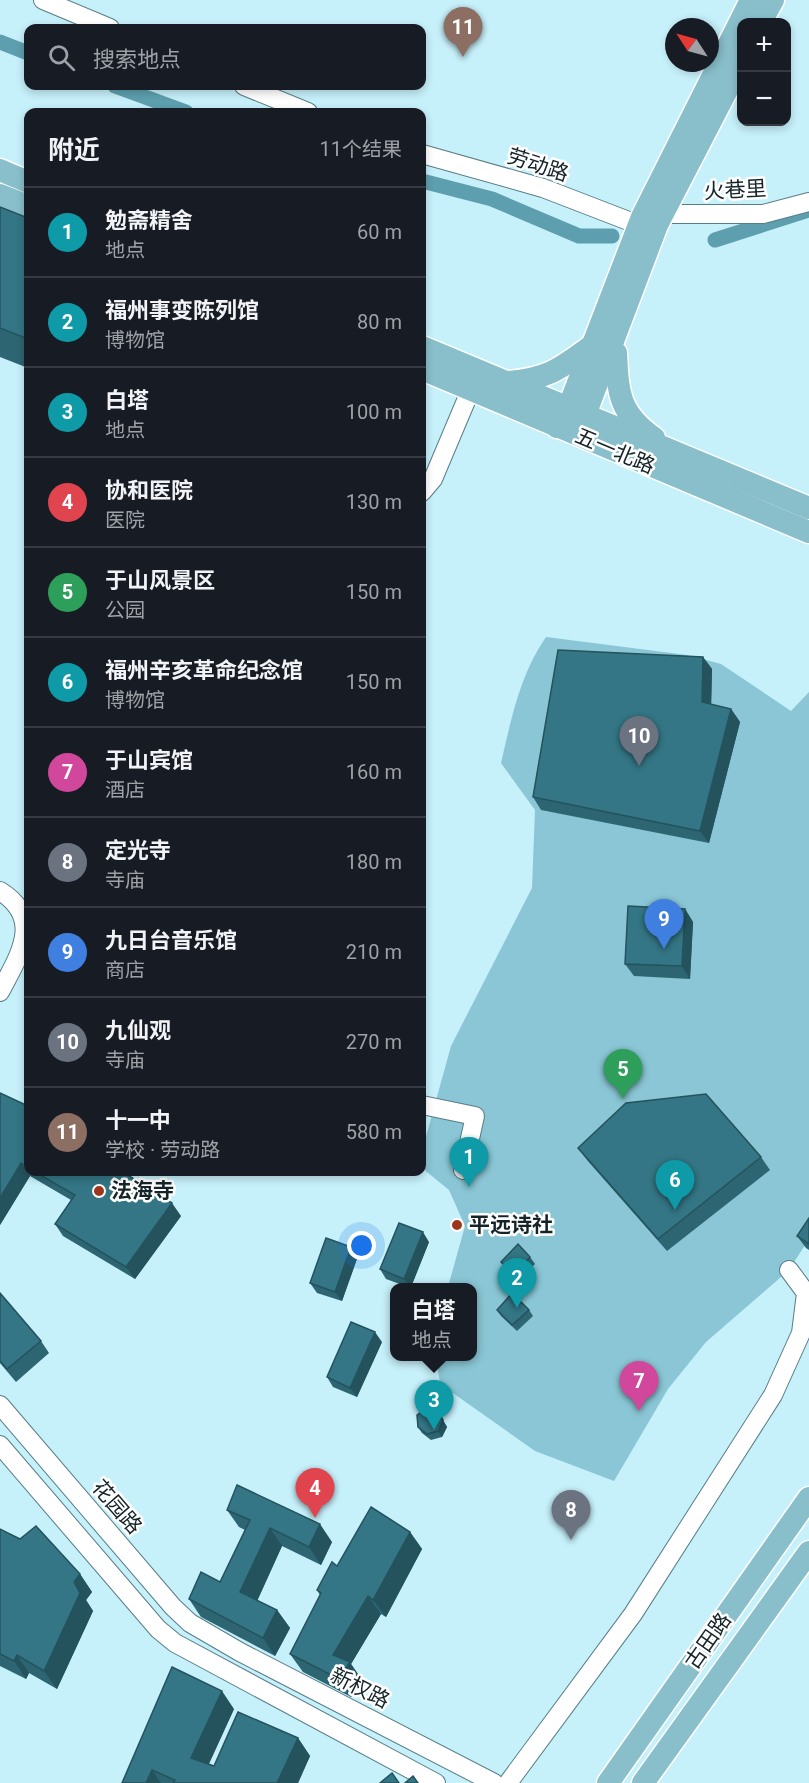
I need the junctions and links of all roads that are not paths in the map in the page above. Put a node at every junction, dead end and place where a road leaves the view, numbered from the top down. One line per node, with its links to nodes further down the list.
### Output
1 (43, 0): 5 (street)
2 (751, 0): 14 (main road)
3 (773, 0): 4 (main road)
4 (763, 18)
5 (100, 24)
6 (737, 69): 13 (main road)
7 (254, 90): 8 (street)
8 (298, 108)
9 (426, 155): 14 (street, 劳动路)
10 (0, 170): 11 (main road)
11 (24, 180)
12 (809, 202): 13 (street, 火巷里)
13 (663, 214): 15 (main road)
14 (639, 225): 15 (main road)
15 (602, 347): 18 (main road); 20 (main road); 21 (main road)
16 (426, 349): 18 (main road, 五一北路)
17 (426, 371): 19 (main road, 五一北路)
18 (506, 382): 20 (main road, 五一北路)
19 (471, 389): 20 (main road, 五一北路); 22 (street)
20 (572, 422): 21 (main road, 五一北路); 24 (main road, 五一北路)
21 (677, 455): 23 (main road, 五一北路)
22 (426, 487)
23 (809, 508)
24 (809, 532)
25 (14, 894): 26 (street)
26 (24, 922)
27 (24, 939): 28 (street)
28 (22, 961): 29 (street)
29 (0, 992)
30 (426, 1106): 31 (street)
31 (463, 1170)
32 (789, 1270): 40 (street)
33 (0, 1405): 37 (street, 花园路)
34 (0, 1445): 38 (street)
35 (809, 1498): 41 (main road, 古田路)
36 (809, 1552): 42 (main road, 古田路)
37 (205, 1632): 39 (street, 新权路)
38 (436, 1783)
39 (494, 1783)
40 (508, 1783)
41 (608, 1783)
42 (643, 1783)

